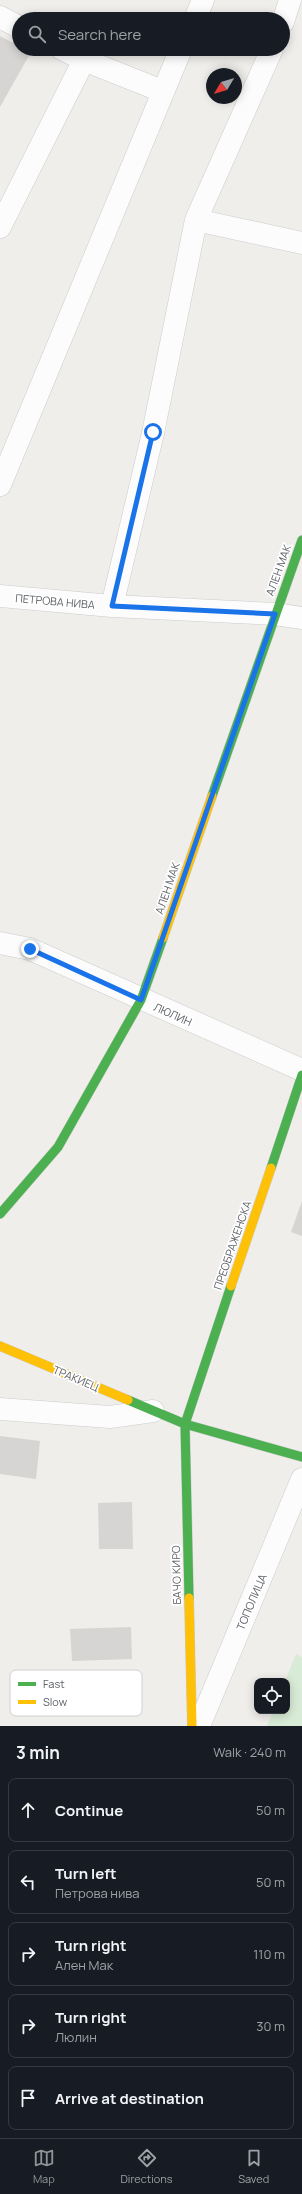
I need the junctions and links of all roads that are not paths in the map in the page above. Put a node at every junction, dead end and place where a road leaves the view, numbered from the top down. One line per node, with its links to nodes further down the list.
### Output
1 (203, 0): 3 (street)
2 (290, 0): 4 (street)
3 (197, 12)
4 (286, 12)
5 (0, 18): 6 (street)
6 (12, 24)
7 (76, 56): 10 (street)
8 (178, 56): 11 (street)
9 (269, 56): 12 (street)
10 (84, 60): 11 (street); 13 (street)
11 (162, 91): 15 (street)
12 (196, 220): 14 (street); 18 (street)
13 (0, 227)
14 (302, 243)
15 (0, 485)
16 (302, 540): 19 (street, АЛЕН МАК)
17 (0, 596): 18 (street, ПЕТРОВА НИВА)
18 (112, 606): 19 (street, ПЕТРОВА НИВА)
19 (275, 614): 20 (street, ПЕТРОВА НИВА); 22 (street, АЛЕН МАК)
20 (302, 618)
21 (0, 943): 22 (street, ЛЮЛИН)
22 (141, 1000): 23 (street, ЛЮЛИН); 25 (street, АЛЕН МАК)
23 (302, 1070)
24 (302, 1075): 29 (street, ПРЕОБРАЖЕНСКА)
25 (0, 1214)
26 (0, 1346): 28 (street, ТРАКИЕЦ)
27 (0, 1409): 28 (street, ТРАКИЕЦ)
28 (152, 1411): 29 (street, ТРАКИЕЦ)
29 (185, 1424): 30 (street, ТРАКИЕЦ); 32 (street, БАЧО КИРО)
30 (302, 1457)
31 (302, 1479): 33 (street, ТОПОЛИЦА)
32 (192, 1726)
33 (199, 1726)

